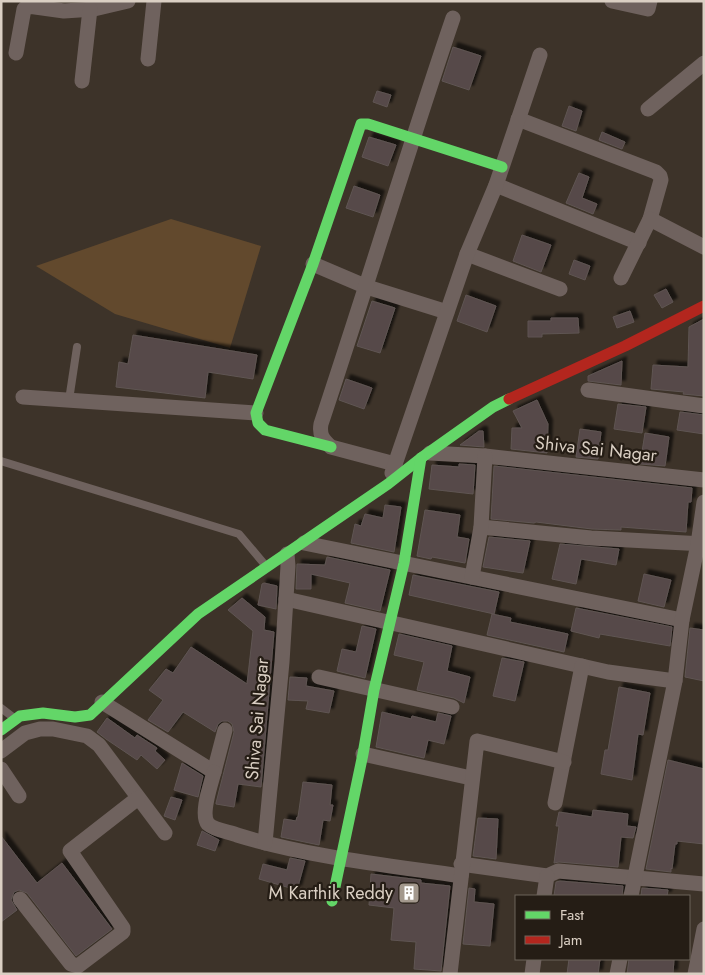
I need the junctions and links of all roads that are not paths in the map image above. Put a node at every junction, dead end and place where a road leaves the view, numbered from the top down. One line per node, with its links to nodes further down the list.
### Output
1 (128, 1): 5 (street)
2 (154, 1): 9 (street)
3 (612, 1): 4 (street)
4 (650, 1)
5 (90, 10): 7 (street); 11 (street)
6 (453, 18): 14 (street)
7 (16, 53)
8 (540, 55): 13 (street)
9 (148, 59)
10 (704, 63): 12 (street)
11 (82, 81)
12 (648, 109)
13 (518, 119): 15 (street); 17 (street)
14 (413, 138): 15 (street); 21 (street); 23 (street)
15 (502, 168): 16 (street)
16 (496, 185): 18 (street); 20 (street)
17 (650, 219): 18 (street); 19 (street)
18 (638, 243): 22 (street)
19 (704, 248)
20 (467, 254): 24 (street); 26 (street)
21 (313, 264): 23 (street); 32 (street)
22 (621, 278)
23 (367, 287): 26 (street); 33 (street)
24 (560, 289)
25 (704, 306): 34 (street)
26 (447, 312): 37 (street)
27 (77, 347): 30 (lane)
28 (588, 390): 31 (street)
29 (23, 397): 30 (street)
30 (69, 400): 32 (street)
31 (704, 406)
32 (256, 413): 33 (street)
33 (331, 447): 37 (street)
34 (426, 455): 35 (street, Shiva Sai Nagar); 39 (street); 45 (street)
35 (485, 456): 38 (street, Shiva Sai Nagar); 41 (street)
36 (1, 461): 46 (lane)
37 (395, 464): 39 (street)
38 (704, 480)
39 (388, 484): 42 (street)
40 (704, 502): 43 (street)
41 (481, 527): 43 (street); 47 (street)
42 (304, 543): 44 (street); 45 (street)
43 (701, 544): 49 (street)
44 (287, 554): 46 (street); 48 (street, Shiva Sai Nagar)
45 (404, 564): 47 (street); 50 (street)
46 (268, 567): 55 (street)
47 (472, 577): 49 (street)
48 (286, 599): 50 (street); 71 (street, Shiva Sai Nagar)
49 (682, 620): 53 (street)
50 (391, 623): 51 (street); 54 (street)
51 (582, 666): 53 (street); 63 (street)
52 (319, 677): 54 (street)
53 (675, 681): 75 (street)
54 (374, 690): 57 (street); 62 (street)
55 (102, 702): 58 (street); 65 (street)
56 (1, 708): 58 (lane)
57 (452, 708)
58 (15, 719): 59 (street)
59 (1, 730)
60 (225, 730): 65 (street, Shiva Sai Nagar)
61 (1, 751): 68 (street)
62 (363, 754): 66 (street); 72 (street)
63 (564, 762): 66 (street); 69 (street)
64 (1, 770): 67 (street)
65 (214, 772): 71 (street, Shiva Sai Nagar)
66 (471, 778): 73 (street)
67 (19, 796)
68 (138, 798): 70 (street); 79 (street)
69 (555, 803)
70 (165, 833)
71 (265, 843): 72 (street, Shiva Sai Nagar)
72 (340, 859): 73 (street, Shiva Sai Nagar); 80 (street)
73 (461, 870): 74 (street, Shiva Sai Nagar); 84 (street)
74 (547, 876): 75 (street, Shiva Sai Nagar); 77 (street)
75 (634, 878): 76 (street, Shiva Sai Nagar); 78 (street)
76 (704, 884)
77 (544, 895)
78 (631, 895)
79 (20, 899)
80 (332, 901)
81 (704, 929): 87 (street)
82 (534, 960): 85 (street)
83 (620, 960): 86 (street)
84 (450, 974)
85 (532, 974)
86 (617, 974)
87 (695, 974)

